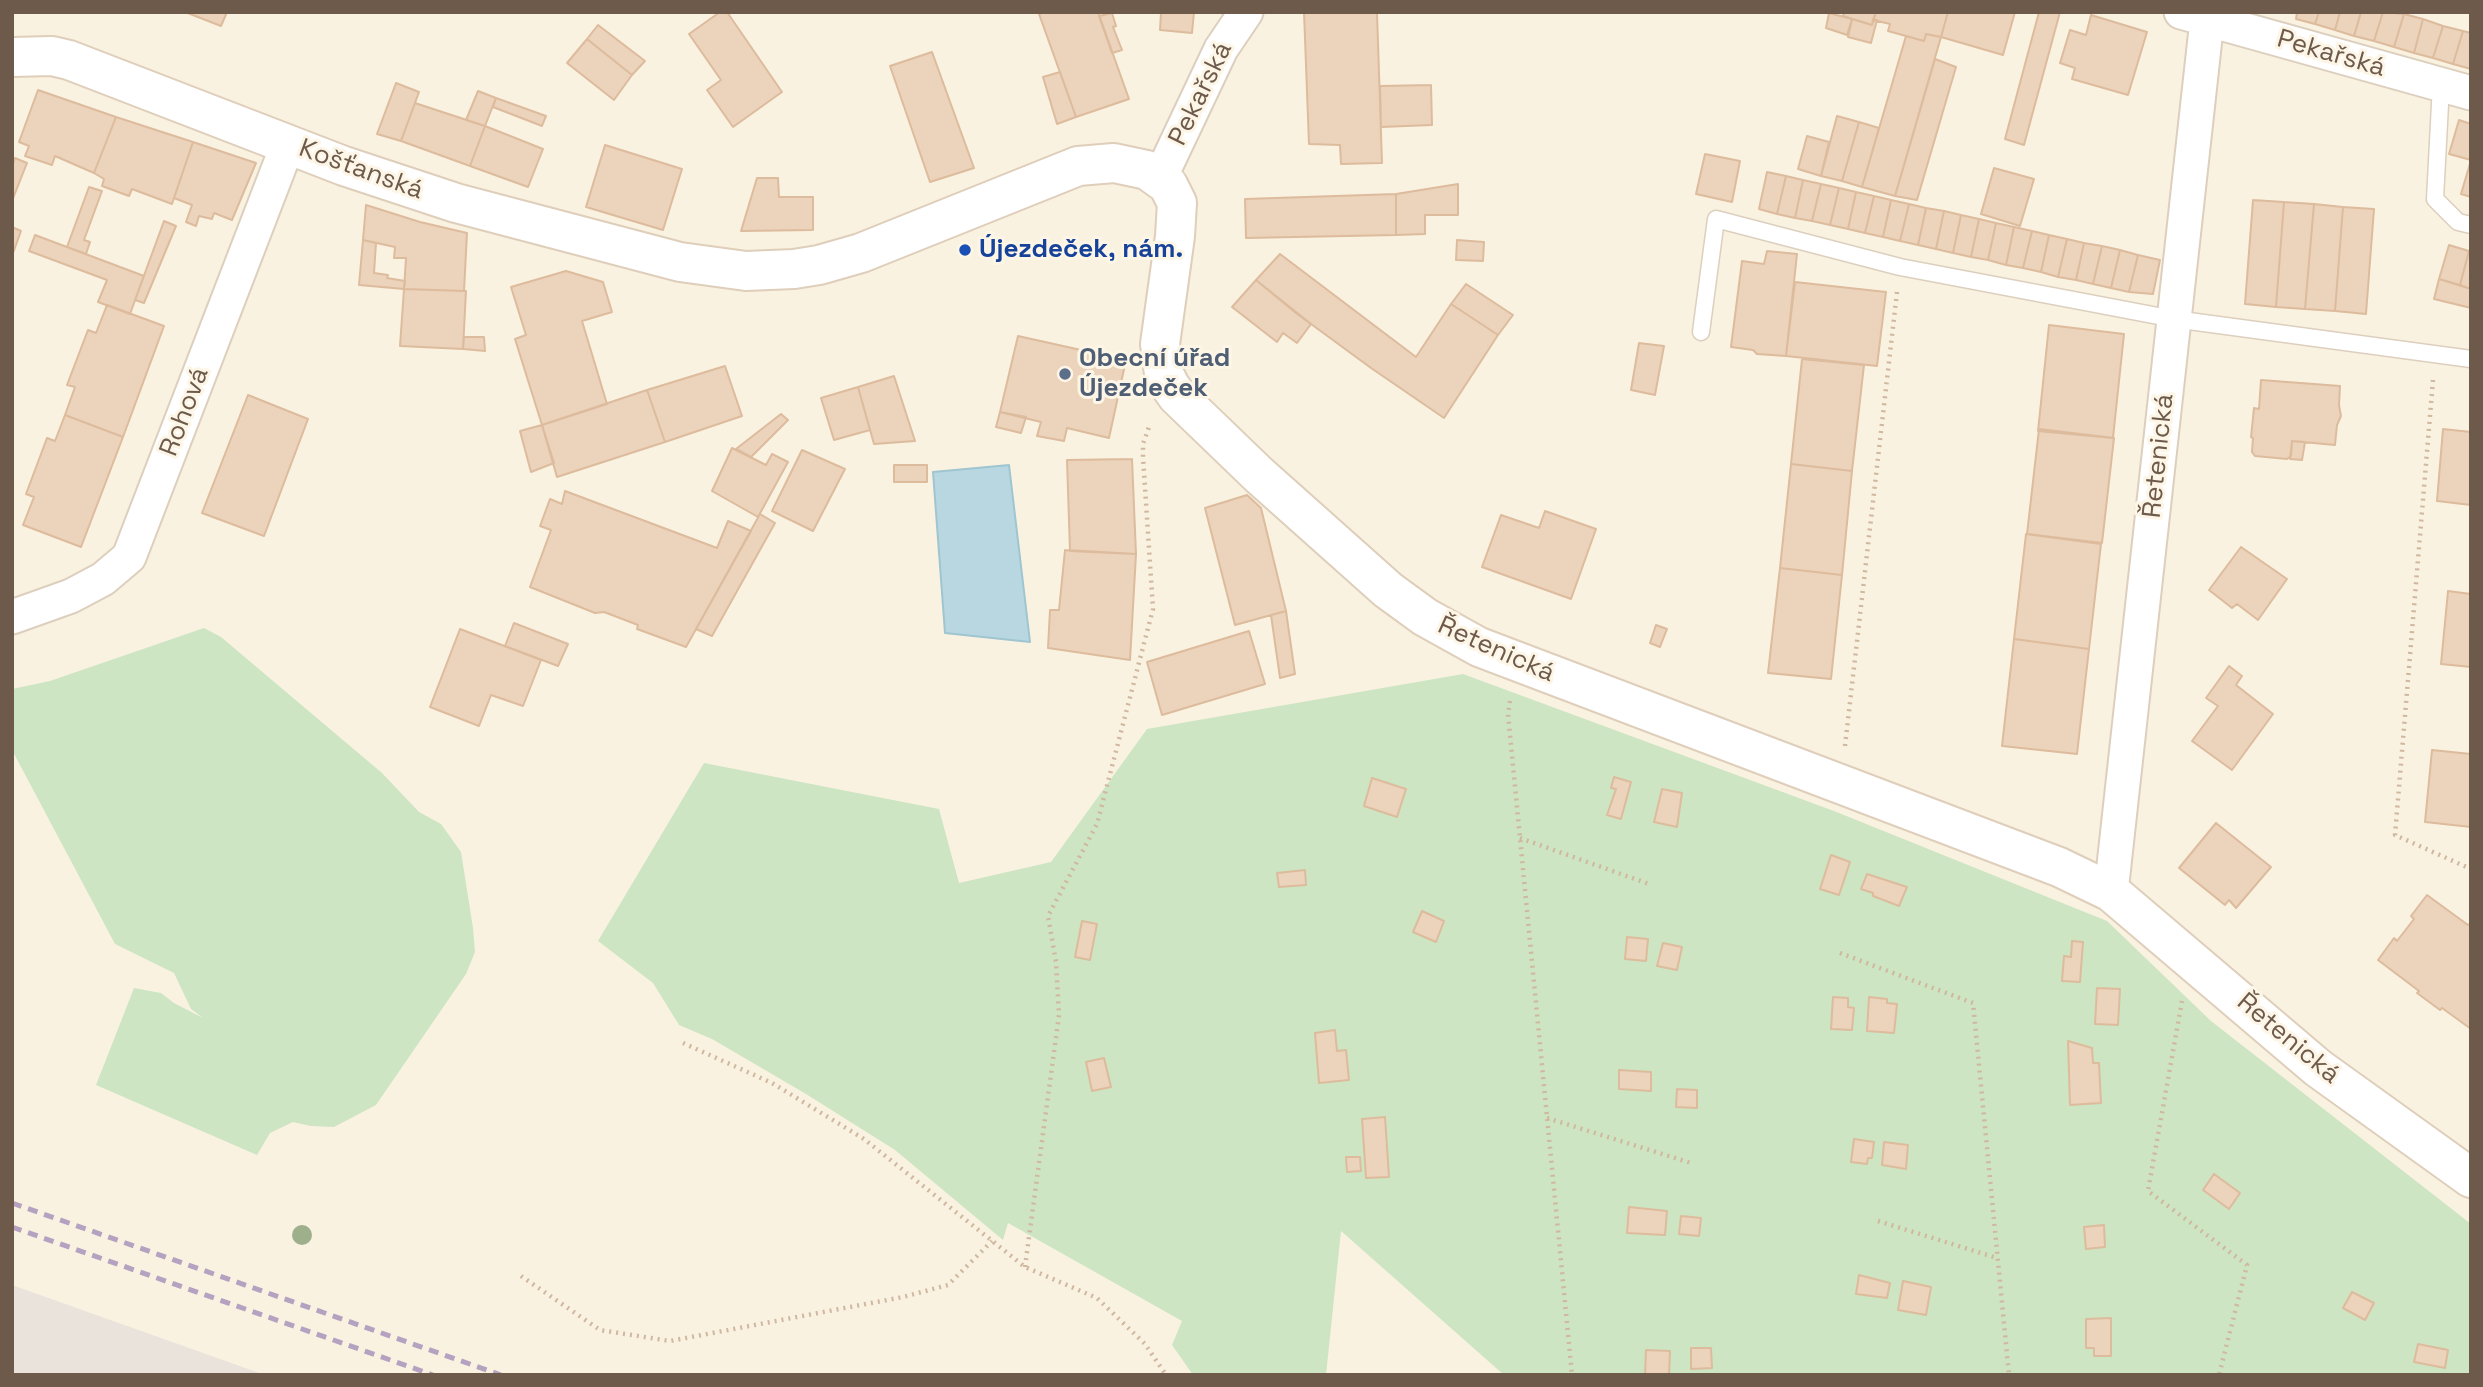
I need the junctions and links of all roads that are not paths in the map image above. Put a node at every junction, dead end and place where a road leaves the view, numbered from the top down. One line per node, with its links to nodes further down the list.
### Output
1 (1246, 12): 6 (street, Pekařská)
2 (2194, 16): 4 (street, Pekařská); 8 (street, Řetenická)
3 (12, 57): 5 (street, Košťanská)
4 (2456, 89): 7 (lane)
5 (288, 144): 6 (street, Košťanská); 11 (street, Rohová)
6 (1160, 178): 12 (street, Řetenická)
7 (2471, 225)
8 (2174, 319): 9 (lane); 10 (lane); 12 (street, Řetenická)
9 (1701, 332)
10 (2471, 359)
11 (12, 617)
12 (2111, 892): 13 (street, Řetenická)
13 (2471, 1178)

